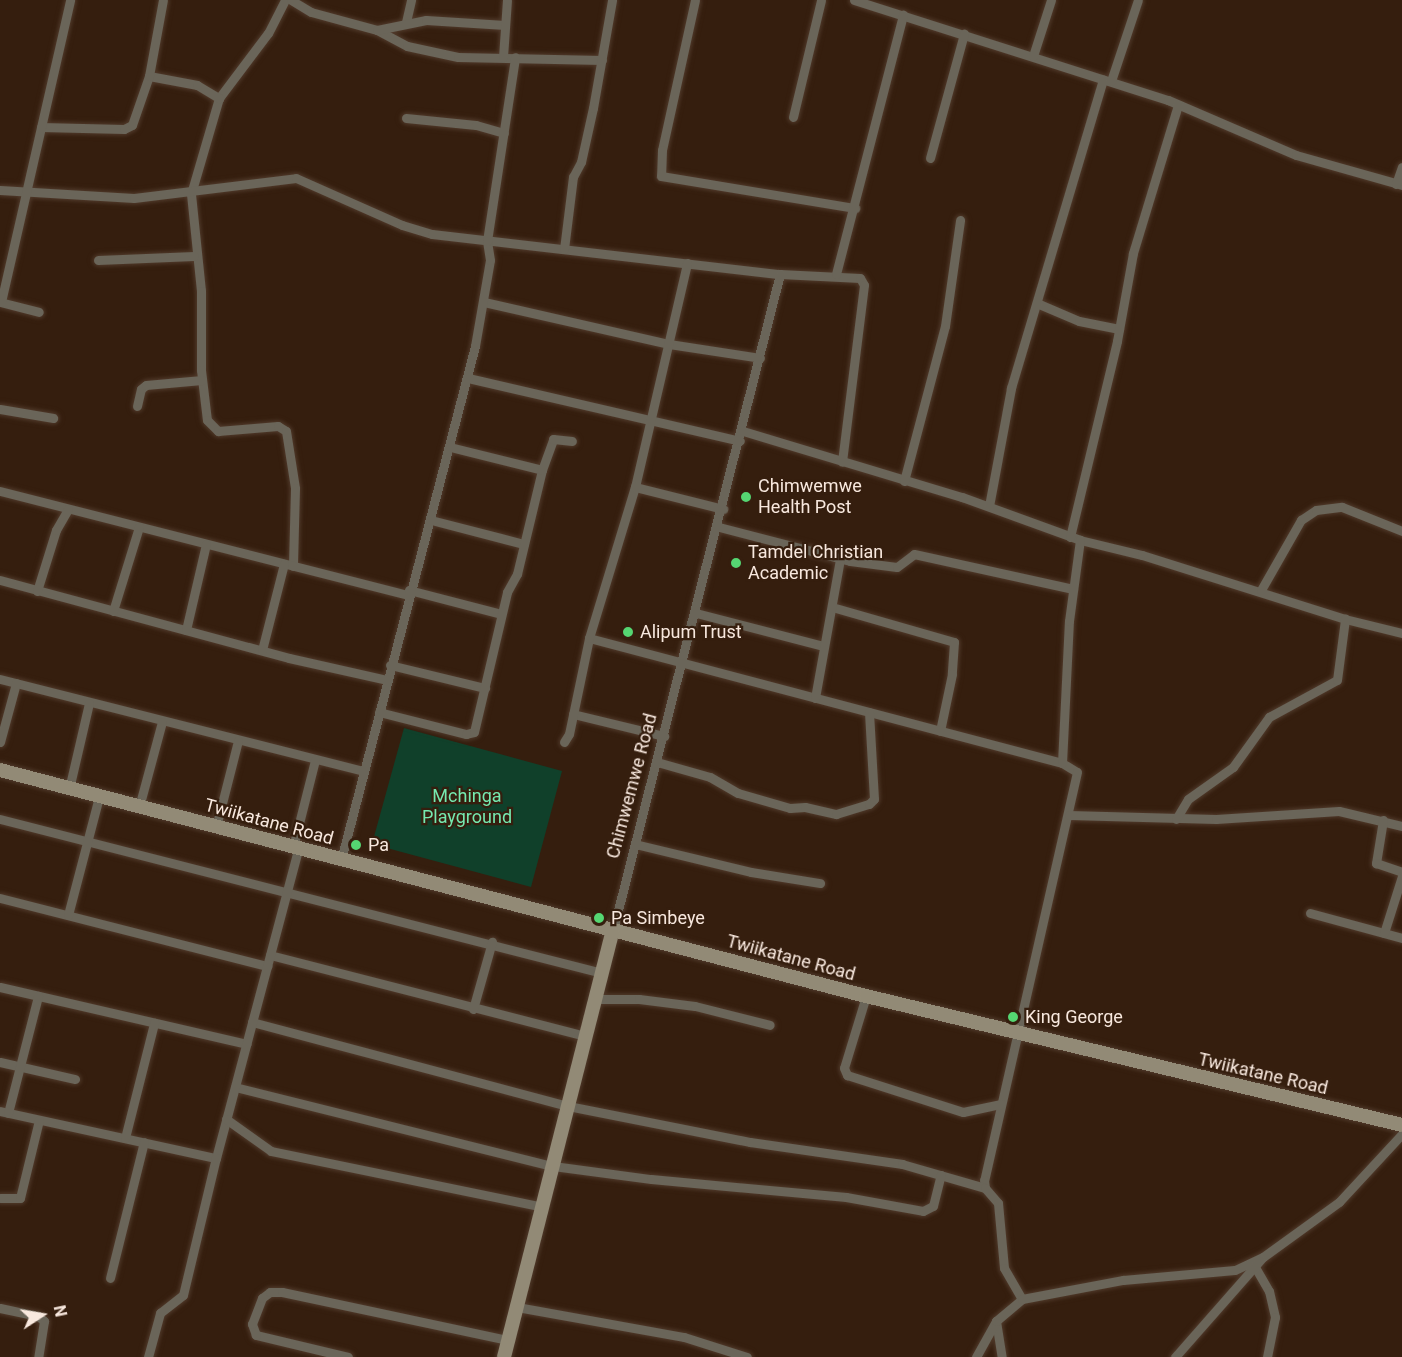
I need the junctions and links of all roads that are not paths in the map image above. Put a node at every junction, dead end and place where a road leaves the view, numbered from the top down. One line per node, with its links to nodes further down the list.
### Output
1 (70, 0): 28 (street)
2 (163, 0): 22 (street)
3 (285, 0): 24 (street)
4 (291, 0): 16 (street)
5 (411, 0): 14 (street)
6 (507, 0): 15 (street)
7 (612, 0): 21 (street)
8 (695, 0): 36 (street)
9 (821, 0): 26 (street)
10 (854, 0): 13 (street)
11 (1051, 0): 18 (street)
12 (1138, 0): 23 (street)
13 (903, 15): 17 (street); 36 (street)
14 (406, 22): 15 (street); 16 (street)
15 (505, 25): 19 (street)
16 (377, 30): 19 (street)
17 (964, 34): 18 (street); 30 (street)
18 (1033, 56): 23 (street)
19 (503, 57): 20 (street)
20 (515, 57): 21 (street); 29 (street)
21 (602, 60): 39 (street)
22 (148, 76): 24 (street); 28 (street)
23 (1107, 80): 25 (street); 47 (street)
24 (219, 98): 35 (street)
25 (1178, 105): 32 (street); 49 (street)
26 (792, 117)
27 (406, 118): 29 (street)
28 (41, 127): 34 (street)
29 (504, 133): 38 (street)
30 (930, 158)
31 (1402, 167): 32 (street)
32 (1399, 185)
33 (0, 190): 34 (street)
34 (26, 193): 35 (street); 45 (street)
35 (191, 194): 38 (street); 40 (street)
36 (855, 208): 44 (street)
37 (960, 220): 64 (street)
38 (487, 241): 39 (street); 46 (street)
39 (564, 249): 42 (street)
40 (194, 256): 41 (street); 53 (street)
41 (98, 260)
42 (687, 263): 43 (street); 50 (street)
43 (780, 274): 44 (street); 51 (street, Chimwemwe Road)
44 (836, 274): 62 (street)
45 (1, 302): 48 (street)
46 (484, 302): 50 (street); 52 (street)
47 (1039, 304): 49 (street); 67 (street)
48 (39, 312)
49 (1119, 329): 74 (street)
50 (669, 344): 51 (street); 57 (street)
51 (760, 358): 58 (street, Chimwemwe Road)
52 (468, 378): 57 (street); 61 (street)
53 (202, 380): 54 (street); 78 (street)
54 (137, 406)
55 (0, 409): 56 (street)
56 (53, 418)
57 (652, 422): 60 (street); 65 (street)
58 (743, 431): 60 (street, Chimwemwe Road); 62 (street)
59 (572, 441): 63 (street)
60 (740, 441): 69 (street, Chimwemwe Road)
61 (450, 447): 63 (street); 70 (street)
62 (842, 462): 64 (street)
63 (542, 470): 76 (street)
64 (904, 481): 67 (street)
65 (635, 487): 69 (street); 91 (street)
66 (0, 491): 68 (street)
67 (989, 506): 74 (street)
68 (68, 509): 71 (street); 82 (street)
69 (723, 509): 72 (street, Chimwemwe Road)
70 (430, 520): 76 (street); 83 (street)
71 (139, 527): 75 (street); 85 (street)
72 (719, 527): 77 (street); 86 (street, Chimwemwe Road)
73 (1402, 531): 81 (street)
74 (1075, 538): 80 (street); 81 (street)
75 (206, 544): 78 (street); 89 (street)
76 (524, 544): 87 (street)
77 (840, 559): 80 (street); 84 (street)
78 (288, 565): 83 (street); 93 (street)
79 (0, 580): 82 (street)
80 (1073, 589): 113 (street)
81 (1261, 590): 88 (street)
82 (37, 591): 85 (street)
83 (408, 593): 87 (street); 95 (street)
84 (832, 607): 92 (street); 106 (street)
85 (113, 611): 89 (street)
86 (696, 613): 92 (street); 94 (street, Chimwemwe Road)
87 (501, 614): 99 (street)
88 (1345, 619): 90 (street); 121 (street)
89 (186, 630): 93 (street)
90 (1402, 633)
91 (589, 638): 94 (street); 104 (street)
92 (824, 646): 100 (street)
93 (262, 650): 97 (street)
94 (683, 663): 100 (street); 107 (street, Chimwemwe Road)
95 (390, 665): 97 (street); 99 (street)
96 (0, 679): 98 (street)
97 (387, 680): 102 (street)
98 (16, 683): 101 (street); 109 (street)
99 (485, 688): 102 (street)
100 (815, 698): 103 (street)
101 (89, 703): 105 (street); 116 (street)
102 (379, 712): 115 (street)
103 (869, 712): 106 (street); 112 (street)
104 (573, 714): 107 (street); 110 (street)
105 (162, 722): 108 (street); 118 (street)
106 (940, 730): 113 (street)
107 (664, 736): 112 (street, Chimwemwe Road)
108 (238, 741): 111 (street); 124 (street)
109 (0, 742)
110 (564, 742)
111 (315, 760): 115 (street); 127 (street)
112 (657, 762): 126 (street, Chimwemwe Road)
113 (1062, 763): 119 (street)
114 (0, 770): 116 (main road, Twiikatane Road)
115 (363, 771): 128 (street)
116 (69, 789): 117 (main road, Twiikatane Road)
117 (99, 797): 118 (main road, Twiikatane Road); 125 (street)
118 (139, 807): 124 (main road, Twiikatane Road)
119 (1069, 815): 121 (street); 151 (street)
120 (0, 819): 125 (street)
121 (1176, 819): 122 (street)
122 (1383, 820): 123 (street); 129 (street)
123 (1402, 826)
124 (216, 827): 127 (main road, Twiikatane Road)
125 (86, 842): 132 (street); 135 (street)
126 (636, 844): 131 (street); 136 (street, Chimwemwe Road)
127 (295, 848): 128 (main road, Twiikatane Road); 132 (street)
128 (341, 860): 136 (main road, Twiikatane Road)
129 (1402, 872)
130 (1402, 876): 137 (street)
131 (820, 883)
132 (286, 894): 139 (street); 140 (street)
133 (0, 898): 135 (street)
134 (1310, 913): 137 (street)
135 (68, 915): 141 (street)
136 (613, 930): 142 (main road, Chimwemwe Road); 145 (main road, Twiikatane Road)
137 (1384, 933): 138 (street)
138 (1402, 938)
139 (492, 942): 142 (street); 147 (street)
140 (270, 955): 141 (street); 147 (street)
141 (267, 966): 148 (street)
142 (602, 973): 146 (main road, Chimwemwe Road)
143 (0, 987): 144 (street)
144 (38, 996): 149 (street); 155 (street)
145 (866, 996): 151 (main road, Twiikatane Road); 158 (street)
146 (596, 999): 150 (street); 152 (main road, Chimwemwe Road)
147 (473, 1009): 152 (street)
148 (252, 1022): 153 (street); 159 (street)
149 (154, 1023): 153 (street); 165 (street)
150 (770, 1024)
151 (1018, 1034): 158 (street); 163 (main road, Twiikatane Road)
152 (586, 1036): 159 (main road, Chimwemwe Road)
153 (246, 1044): 157 (street)
154 (0, 1062): 155 (street)
155 (19, 1066): 156 (street); 160 (street)
156 (75, 1079)
157 (235, 1087): 161 (street); 168 (street)
158 (1001, 1104): 170 (street)
159 (568, 1106): 168 (main road, Chimwemwe Road); 169 (street)
160 (4, 1112): 162 (street)
161 (226, 1119): 167 (street); 172 (street)
162 (39, 1120): 165 (street); 171 (street)
163 (1402, 1125)
164 (1402, 1134): 173 (street)
165 (126, 1138): 166 (street)
166 (144, 1142): 167 (street); 175 (street)
167 (216, 1158): 183 (street)
168 (553, 1166): 169 (street); 172 (main road, Chimwemwe Road)
169 (941, 1175): 170 (street)
170 (985, 1188): 176 (street)
171 (0, 1198)
172 (543, 1207): 177 (main road, Chimwemwe Road)
173 (1263, 1257): 174 (street); 176 (street)
174 (1255, 1267): 190 (street); 191 (street)
175 (110, 1278)
176 (1022, 1299): 179 (street)
177 (517, 1307): 180 (main road, Chimwemwe Road); 187 (street)
178 (0, 1308): 182 (street)
179 (996, 1322): 188 (street); 189 (street)
180 (508, 1340): 181 (street); 186 (main road, Chimwemwe Road)
181 (300, 1346): 184 (street); 185 (street)
182 (38, 1357)
183 (148, 1357)
184 (298, 1357)
185 (348, 1357)
186 (504, 1357)
187 (747, 1357)
188 (976, 1357)
189 (1002, 1357)
190 (1175, 1357)
191 (1267, 1357)

